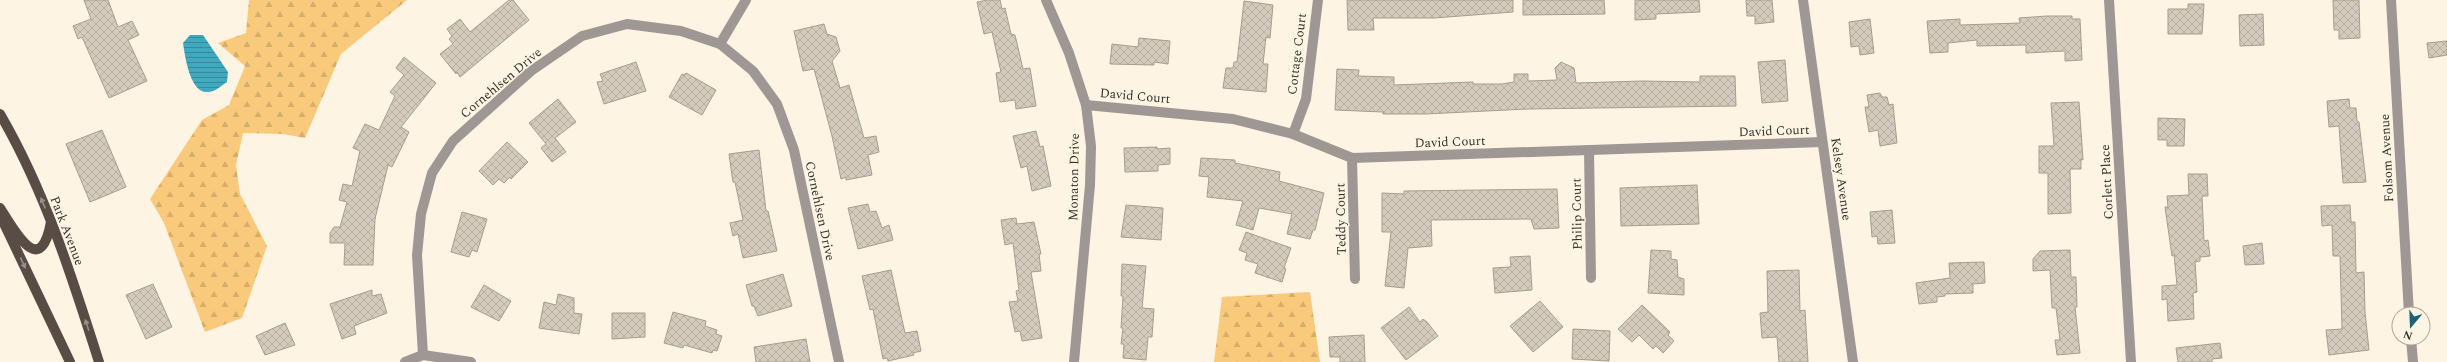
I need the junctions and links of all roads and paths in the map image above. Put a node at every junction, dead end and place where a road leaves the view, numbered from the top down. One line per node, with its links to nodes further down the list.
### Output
1 (746, 0): 7 (street)
2 (1046, 0): 8 (street, Monaton Drive)
3 (1318, 0): 10 (street, Cottage Court)
4 (1803, 0): 11 (street, Kelsey Avenue)
5 (2109, 0): 29 (street, Corlett Place)
6 (2390, 0): 19 (street, Folsom Avenue)
7 (720, 44): 21 (street, Cornehlsen Drive); 26 (street, Cornehlsen Drive)
8 (1086, 105): 10 (street, David Court); 27 (street, Monaton Drive)
9 (0, 114): 16 (main road, Park Avenue, one-way to 9)
10 (1293, 134): 13 (street, David Court)
11 (1822, 142): 12 (street, David Court); 28 (street, Kelsey Avenue)
12 (1589, 150): 13 (street, David Court); 17 (street, Philip Court)
13 (1352, 158): 18 (street, Teddy Court)
14 (0, 208): 16 (main road)
15 (0, 216): 22 (main road, one-way to 22)
16 (51, 222): 23 (main road, Park Avenue, one-way to 16)
17 (1591, 278)
18 (1355, 279)
19 (2409, 306)
20 (2411, 346): 30 (street)
21 (423, 355): 24 (street); 25 (street)
22 (70, 362)
23 (99, 362)
24 (405, 362)
25 (471, 362)
26 (839, 362)
27 (1074, 362)
28 (1853, 362)
29 (2131, 362)
30 (2412, 362)

